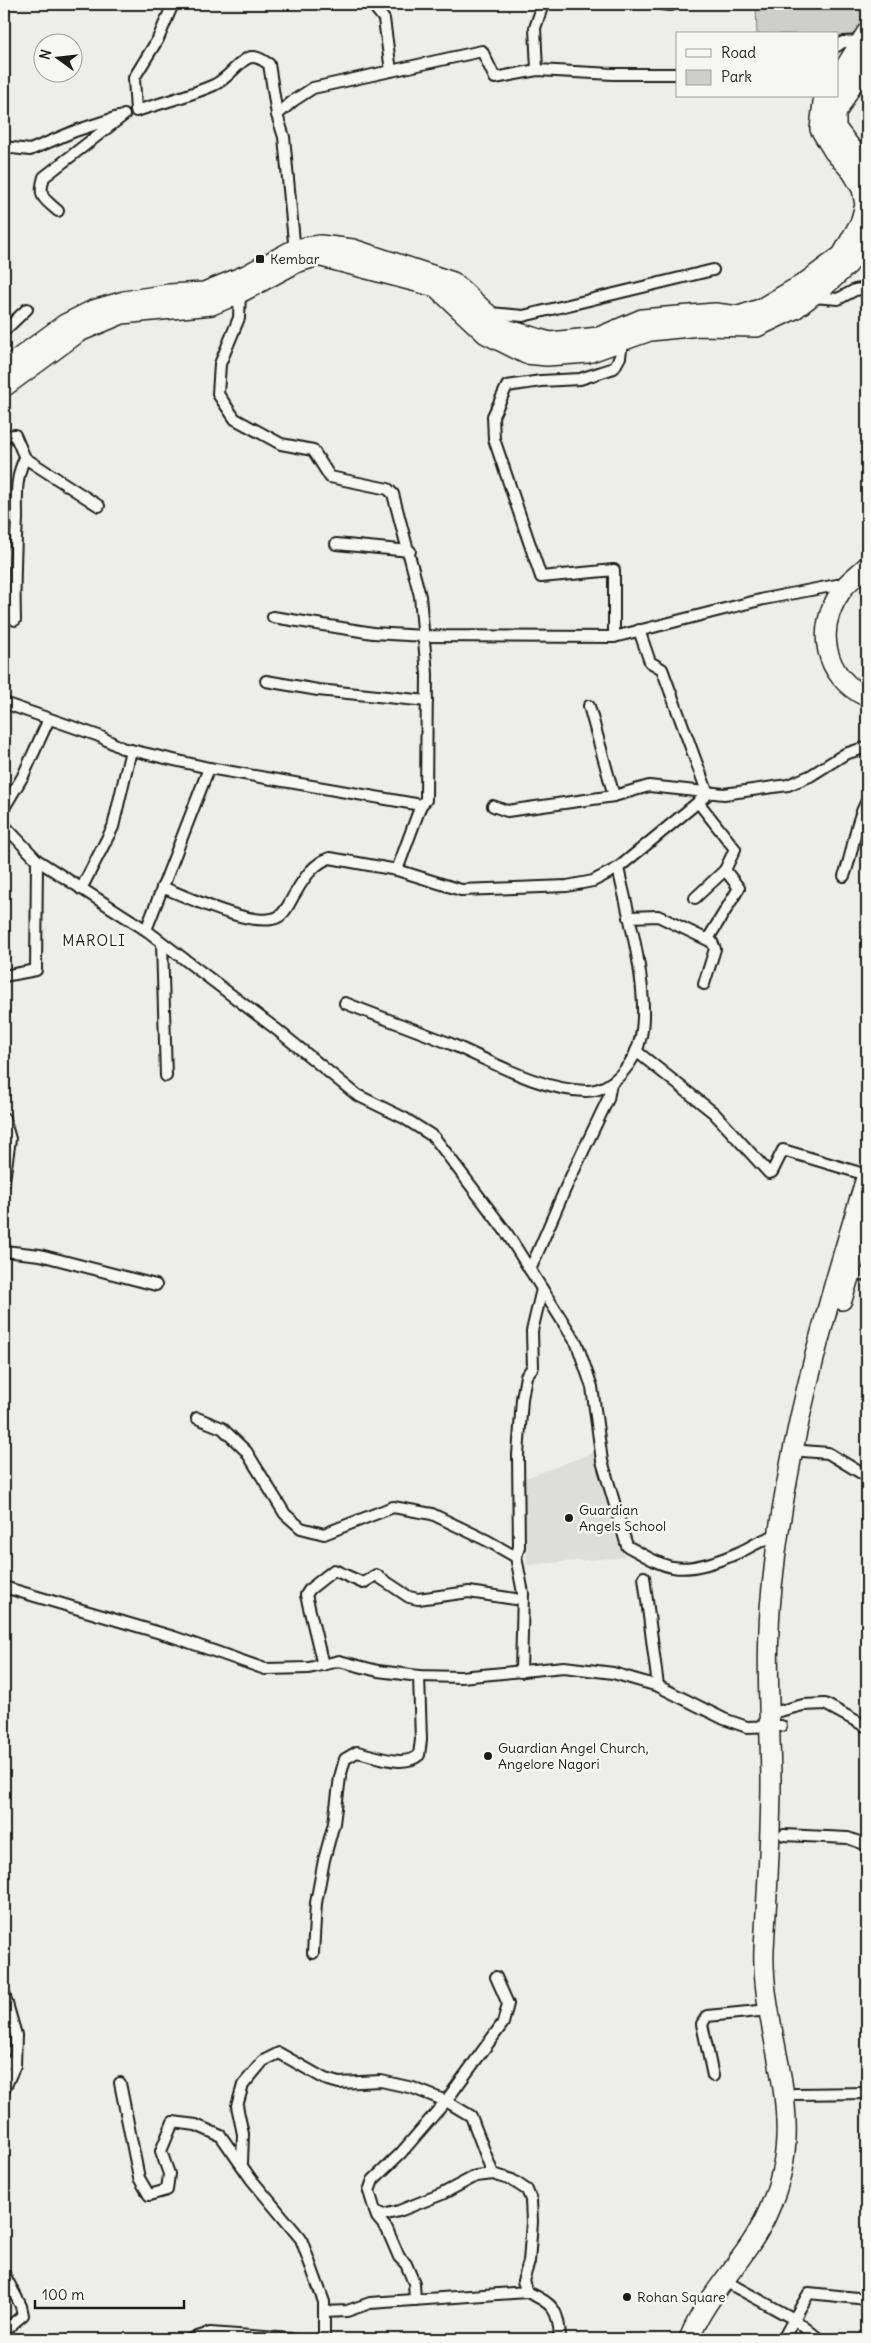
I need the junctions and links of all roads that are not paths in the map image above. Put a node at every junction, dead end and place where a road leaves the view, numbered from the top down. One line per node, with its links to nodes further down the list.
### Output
1 (173, 4): 11 (street)
2 (372, 4): 7 (street)
3 (543, 4): 6 (street)
4 (838, 45): 5 (street)
5 (865, 51): 9 (highway); 15 (highway)
6 (537, 70): 7 (street); 8 (street)
7 (391, 71): 13 (street)
8 (676, 74)
9 (838, 79)
10 (826, 98): 24 (highway)
11 (136, 111): 12 (street); 13 (street)
12 (124, 115): 14 (street); 16 (street)
13 (278, 115): 18 (street)
14 (4, 147)
15 (867, 175)
16 (58, 210)
17 (867, 238): 22 (highway)
18 (296, 256): 21 (highway); 24 (highway); 26 (highway); 27 (highway)
19 (713, 270): 24 (street)
20 (867, 288): 22 (street)
21 (240, 294): 28 (highway); 33 (street)
22 (810, 297): 26 (highway)
23 (26, 309): 25 (street)
24 (486, 313)
25 (4, 331)
26 (622, 342): 40 (street)
27 (4, 369)
28 (4, 387)
29 (4, 436): 30 (street)
30 (26, 458): 31 (street); 37 (street)
31 (99, 506)
32 (336, 544): 33 (street)
33 (410, 551): 39 (street)
34 (867, 566): 35 (highway)
35 (858, 583): 38 (street); 42 (highway); 43 (highway)
36 (274, 617): 39 (street)
37 (15, 620)
38 (639, 630): 40 (street); 51 (street)
39 (424, 636): 40 (street); 44 (street)
40 (614, 637)
41 (266, 682): 44 (street)
42 (867, 684)
43 (867, 697)
44 (427, 701): 55 (street)
45 (4, 703): 47 (street)
46 (589, 706): 52 (street)
47 (49, 719): 49 (street); 57 (street)
48 (867, 747): 51 (street)
49 (131, 750): 50 (street); 65 (street)
50 (209, 768): 55 (street); 64 (street)
51 (708, 794): 52 (street); 54 (street)
52 (614, 796): 56 (street)
53 (867, 801): 63 (street)
54 (698, 802): 60 (street); 62 (street)
55 (421, 805): 61 (street)
56 (493, 806)
57 (4, 808)
58 (4, 825): 59 (street)
59 (37, 860): 65 (street); 71 (street)
60 (618, 868): 61 (street); 67 (street)
61 (397, 870): 64 (street)
62 (725, 870): 66 (street); 69 (street)
63 (844, 876)
64 (162, 887): 68 (street)
65 (81, 889): 68 (street)
66 (695, 898)
67 (629, 917): 69 (street); 74 (street)
68 (146, 930): 70 (street)
69 (708, 939): 72 (street)
70 (162, 943): 75 (street); 82 (street)
71 (4, 976)
72 (704, 984)
73 (344, 1003): 76 (street)
74 (636, 1051): 76 (street); 78 (street)
75 (166, 1076)
76 (611, 1083): 82 (street)
77 (4, 1118): 79 (street)
78 (867, 1175): 89 (highway)
79 (4, 1182)
80 (867, 1220): 83 (highway)
81 (4, 1251): 84 (street)
82 (530, 1270): 85 (street)
83 (859, 1274): 87 (highway)
84 (156, 1285)
85 (542, 1289): 89 (street); 90 (street)
86 (197, 1418): 90 (street)
87 (803, 1451): 88 (street); 98 (highway)
88 (867, 1472)
89 (779, 1535): 98 (highway)
90 (516, 1557): 95 (street)
91 (644, 1577): 97 (street)
92 (4, 1587): 94 (street)
93 (515, 1599): 94 (street)
94 (323, 1665): 96 (street)
95 (521, 1672): 96 (street); 97 (street)
96 (419, 1676): 102 (street)
97 (658, 1686): 98 (street)
98 (777, 1722): 99 (street); 100 (highway); 105 (highway)
99 (867, 1727)
100 (784, 1835): 101 (street); 112 (highway)
101 (867, 1845)
102 (312, 1953)
103 (496, 1977): 113 (street)
104 (4, 1993): 107 (street)
105 (770, 2010): 108 (street); 129 (highway)
106 (4, 2060): 107 (street)
107 (15, 2065): 110 (street)
108 (713, 2076)
109 (120, 2084): 114 (street)
110 (4, 2090)
111 (867, 2093): 112 (street)
112 (795, 2094): 118 (highway)
113 (446, 2101): 114 (street); 115 (street); 116 (street)
114 (242, 2163): 122 (street)
115 (493, 2174): 116 (street); 119 (street)
116 (375, 2211): 121 (street)
117 (4, 2274): 124 (street)
118 (732, 2285): 123 (street); 130 (highway)
119 (527, 2292): 121 (street); 128 (street)
120 (867, 2299): 123 (street)
121 (415, 2300): 122 (street)
122 (324, 2312): 127 (street)
123 (794, 2319): 131 (street); 132 (street)
124 (4, 2331)
125 (191, 2339): 126 (street)
126 (291, 2339)
127 (324, 2339)
128 (560, 2339)
129 (689, 2339)
130 (700, 2339)
131 (782, 2339)
132 (819, 2339)

